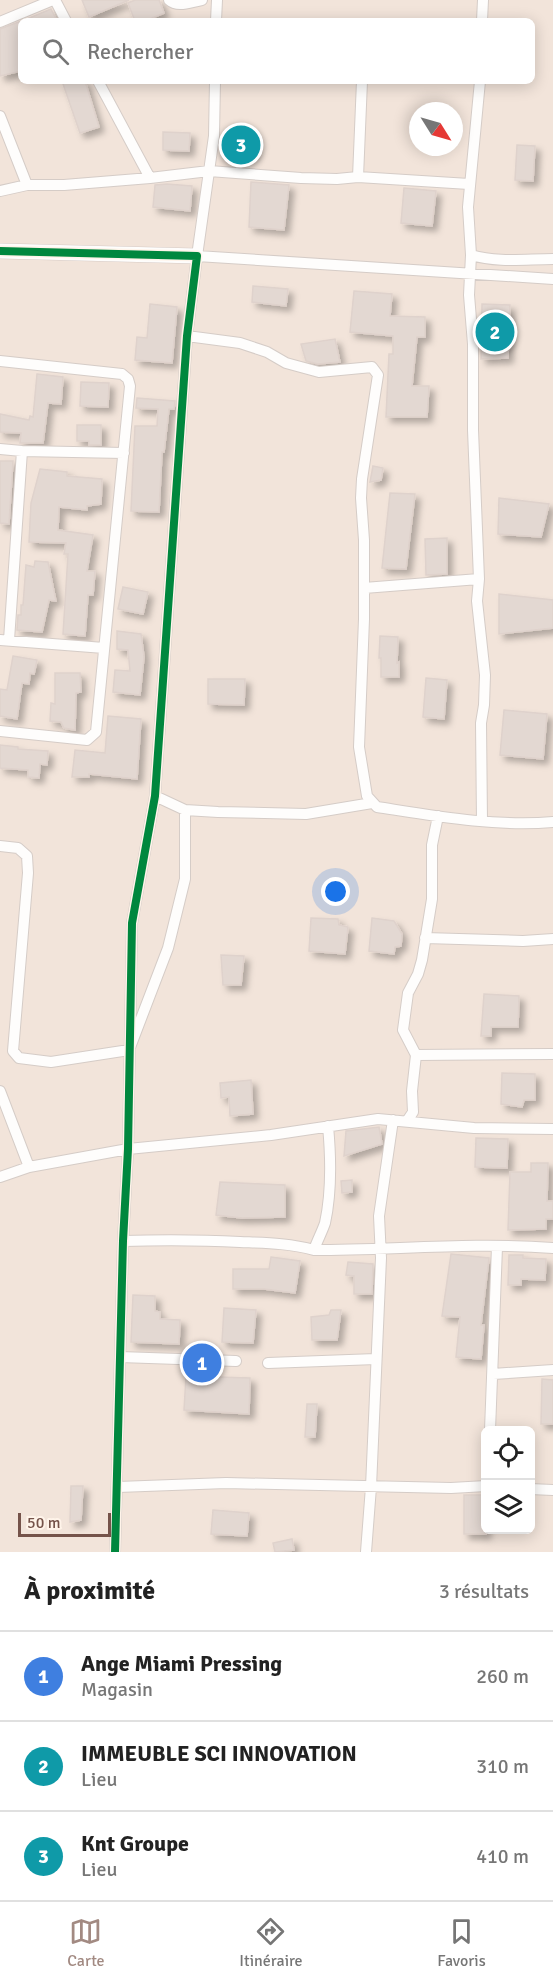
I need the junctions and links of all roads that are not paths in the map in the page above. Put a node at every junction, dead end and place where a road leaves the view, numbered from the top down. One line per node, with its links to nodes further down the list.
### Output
1 (54, 0): 6 (street); 9 (street)
2 (169, 0): 3 (street)
3 (202, 0)
4 (217, 0): 7 (street)
5 (483, 0): 8 (street)
6 (64, 18)
7 (216, 18)
8 (482, 18)
9 (0, 22)
10 (100, 84): 17 (street)
11 (215, 84): 15 (street)
12 (362, 84): 16 (street)
13 (480, 84): 19 (street)
14 (0, 116): 18 (street)
15 (209, 171): 16 (street); 17 (street); 23 (street)
16 (358, 177): 19 (street)
17 (150, 178): 18 (street)
18 (27, 184): 20 (street)
19 (470, 184): 22 (street)
20 (0, 191)
21 (0, 251): 23 (street)
22 (471, 255): 24 (street); 25 (street)
23 (197, 256): 25 (street); 27 (street)
24 (553, 259)
25 (471, 273): 26 (street); 32 (street)
26 (553, 279)
27 (187, 336): 33 (street); 37 (street)
28 (0, 361): 31 (street)
29 (0, 448): 30 (street)
30 (21, 451): 31 (street); 34 (street)
31 (124, 453): 35 (street)
32 (479, 579): 33 (street); 41 (street)
33 (364, 588): 38 (street)
34 (5, 640): 35 (street)
35 (104, 648): 36 (street)
36 (0, 731)
37 (155, 796): 39 (street); 46 (street)
38 (372, 803): 39 (street); 40 (street)
39 (185, 810): 46 (street)
40 (438, 816): 41 (street); 44 (street)
41 (483, 821): 42 (street)
42 (553, 822)
43 (0, 846): 46 (street)
44 (426, 938): 45 (street); 47 (street)
45 (553, 939)
46 (129, 1050): 54 (street)
47 (416, 1054): 48 (street); 51 (street)
48 (553, 1054)
49 (0, 1091): 55 (street)
50 (393, 1120): 51 (street); 52 (street); 61 (street)
51 (406, 1121): 53 (street)
52 (328, 1126): 54 (street); 60 (street)
53 (553, 1129)
54 (128, 1149): 55 (street); 57 (street)
55 (29, 1167): 56 (street)
56 (0, 1177)
57 (123, 1241): 60 (street); 62 (street)
58 (497, 1247): 59 (street); 61 (street); 67 (street)
59 (553, 1248)
60 (314, 1250): 61 (street)
61 (381, 1250): 63 (street)
62 (120, 1357): 64 (street); 69 (street)
63 (376, 1359): 65 (street); 71 (street)
64 (236, 1361)
65 (268, 1363)
66 (553, 1370): 67 (street)
67 (493, 1374): 68 (street)
68 (490, 1426)
69 (118, 1486): 71 (street); 74 (street)
70 (481, 1486): 71 (street)
71 (371, 1487): 75 (street)
72 (535, 1489): 73 (street)
73 (553, 1490)
74 (115, 1552)
75 (366, 1552)

